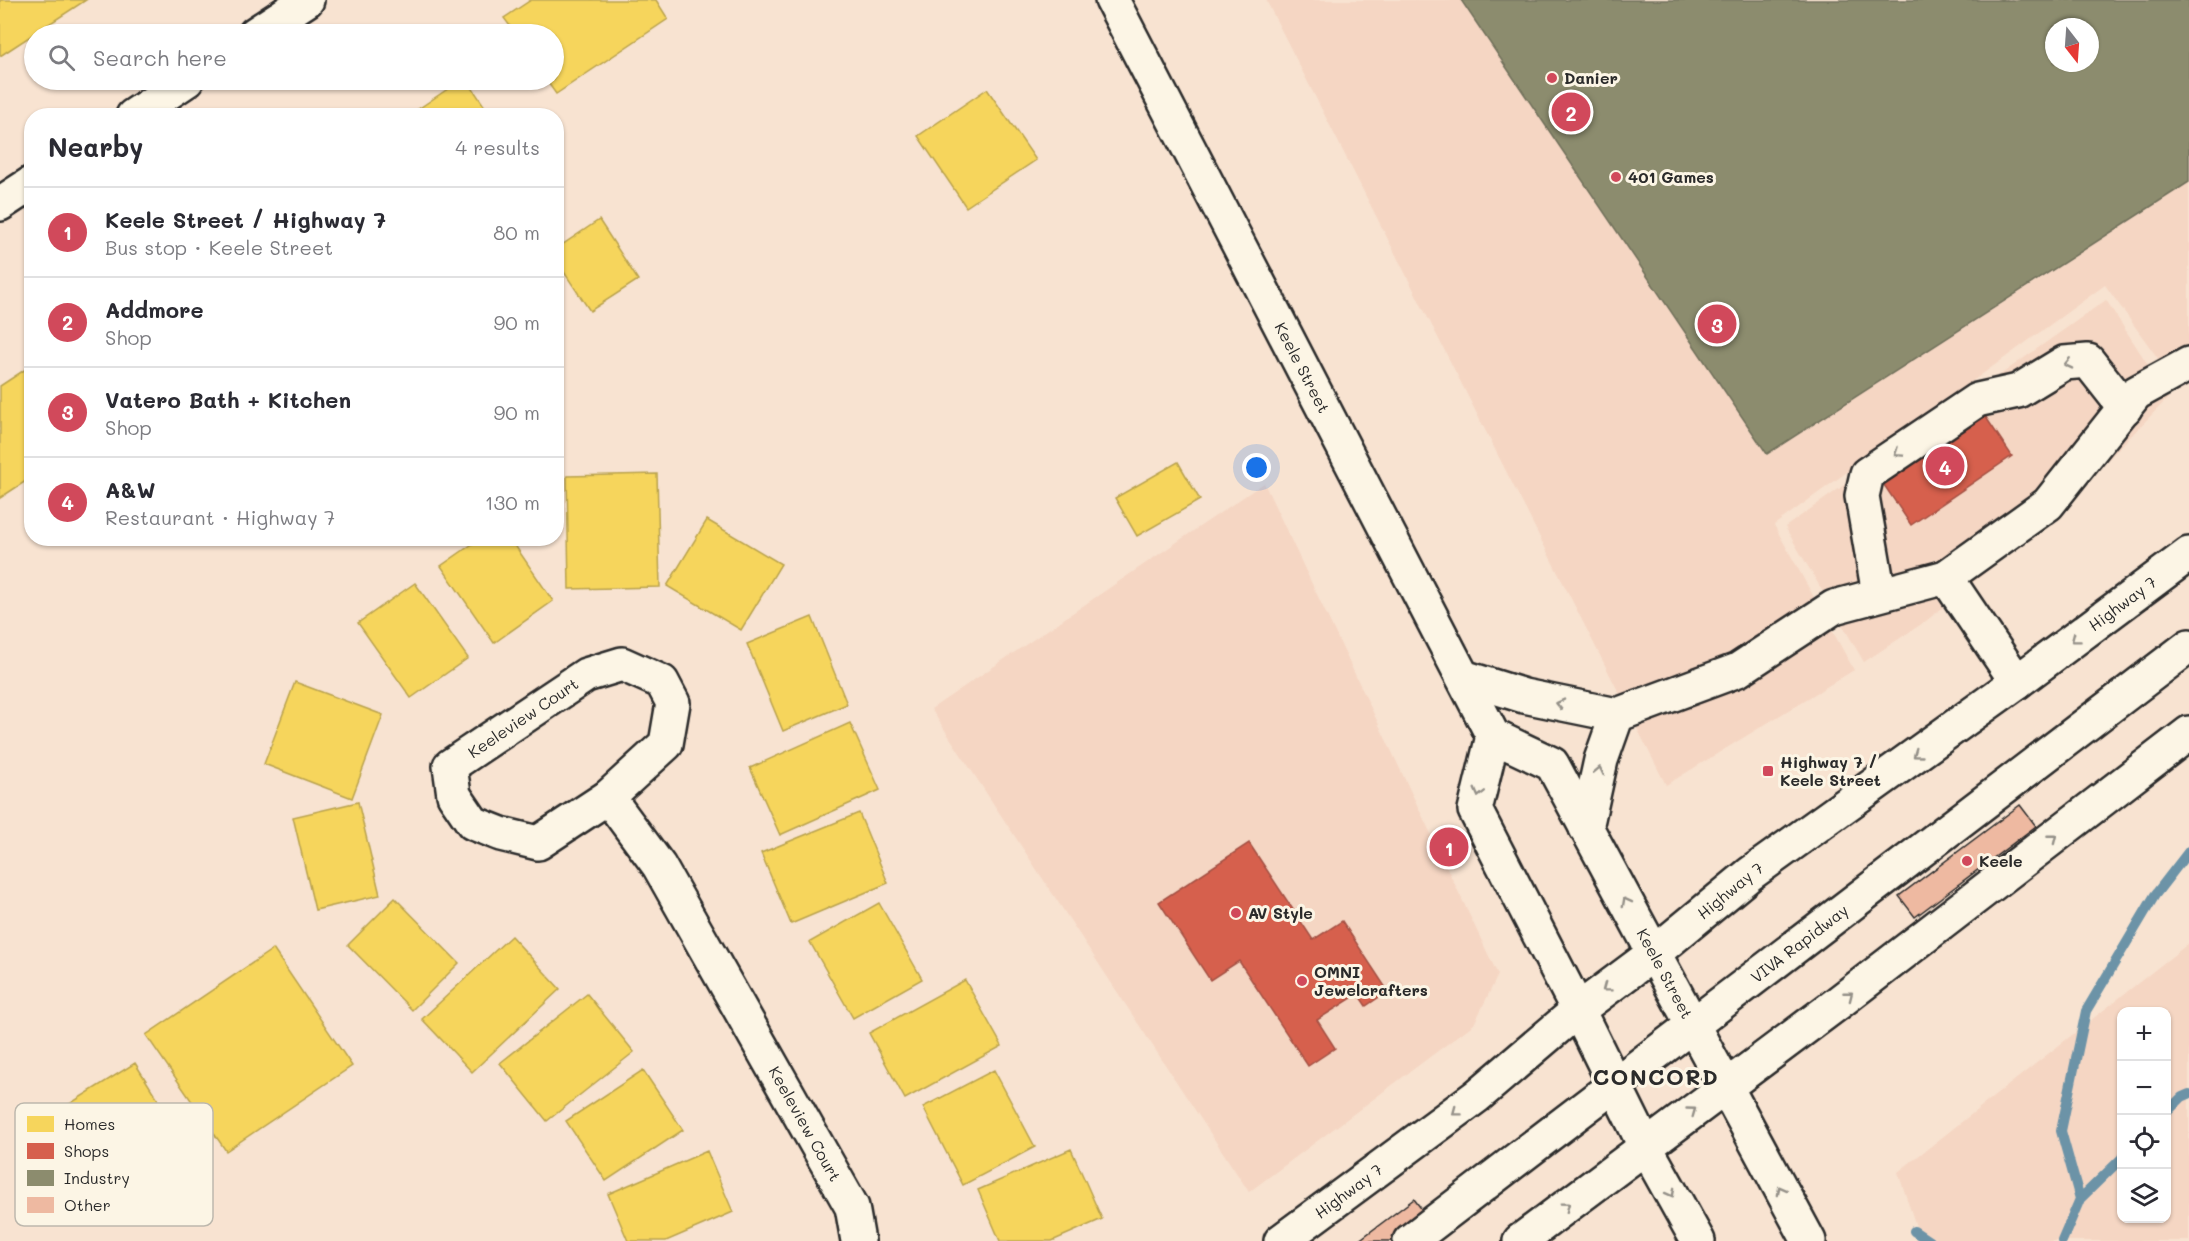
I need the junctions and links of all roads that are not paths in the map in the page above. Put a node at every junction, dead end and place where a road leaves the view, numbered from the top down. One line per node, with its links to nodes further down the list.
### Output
1 (307, 0): 3 (main road)
2 (1112, 0): 14 (main road, Keele Street)
3 (270, 24)
4 (172, 90): 5 (main road)
5 (145, 108)
6 (24, 188): 7 (main road)
7 (0, 204)
8 (2189, 364): 9 (main road)
9 (2125, 408): 11 (main road); 12 (main road, one-way to 12)
10 (2189, 554): 15 (main road, Highway 7, one-way to 15)
11 (1946, 577): 12 (main road); 15 (main road)
12 (1879, 594): 16 (main road)
13 (2189, 646): 23 (main road, VIVA Rapidway)
14 (1463, 677): 16 (main road, one-way to 14); 18 (main road, Keele Street)
15 (2018, 682): 21 (main road, Highway 7, one-way to 21)
16 (1617, 715): 20 (main road, one-way to 16)
17 (2189, 733): 25 (main road, one-way to 17)
18 (1493, 736): 20 (main road, Keele Street); 22 (main road, one-way to 22)
19 (608, 796): 19 (main road, Keeleview Court); 27 (main road, Keeleview Court)
20 (1586, 828): 21 (main road, Keele Street, one-way to 20)
21 (1653, 954): 22 (main road, Highway 7, one-way to 22); 23 (main road, Keele Street)
22 (1578, 1010): 24 (main road); 28 (main road, Highway 7, one-way to 28)
23 (1691, 1024): 24 (main road, VIVA Rapidway); 25 (main road, Keele Street)
24 (1615, 1084): 26 (main road); 29 (main road, VIVA Rapidway)
25 (1725, 1088): 26 (main road, one-way to 25); 32 (main road, Keele Street, one-way to 25)
26 (1645, 1146): 30 (main road, one-way to 26); 31 (main road, one-way to 31)
27 (858, 1241)
28 (1281, 1241)
29 (1410, 1241)
30 (1520, 1241)
31 (1698, 1241)
32 (1809, 1241)

